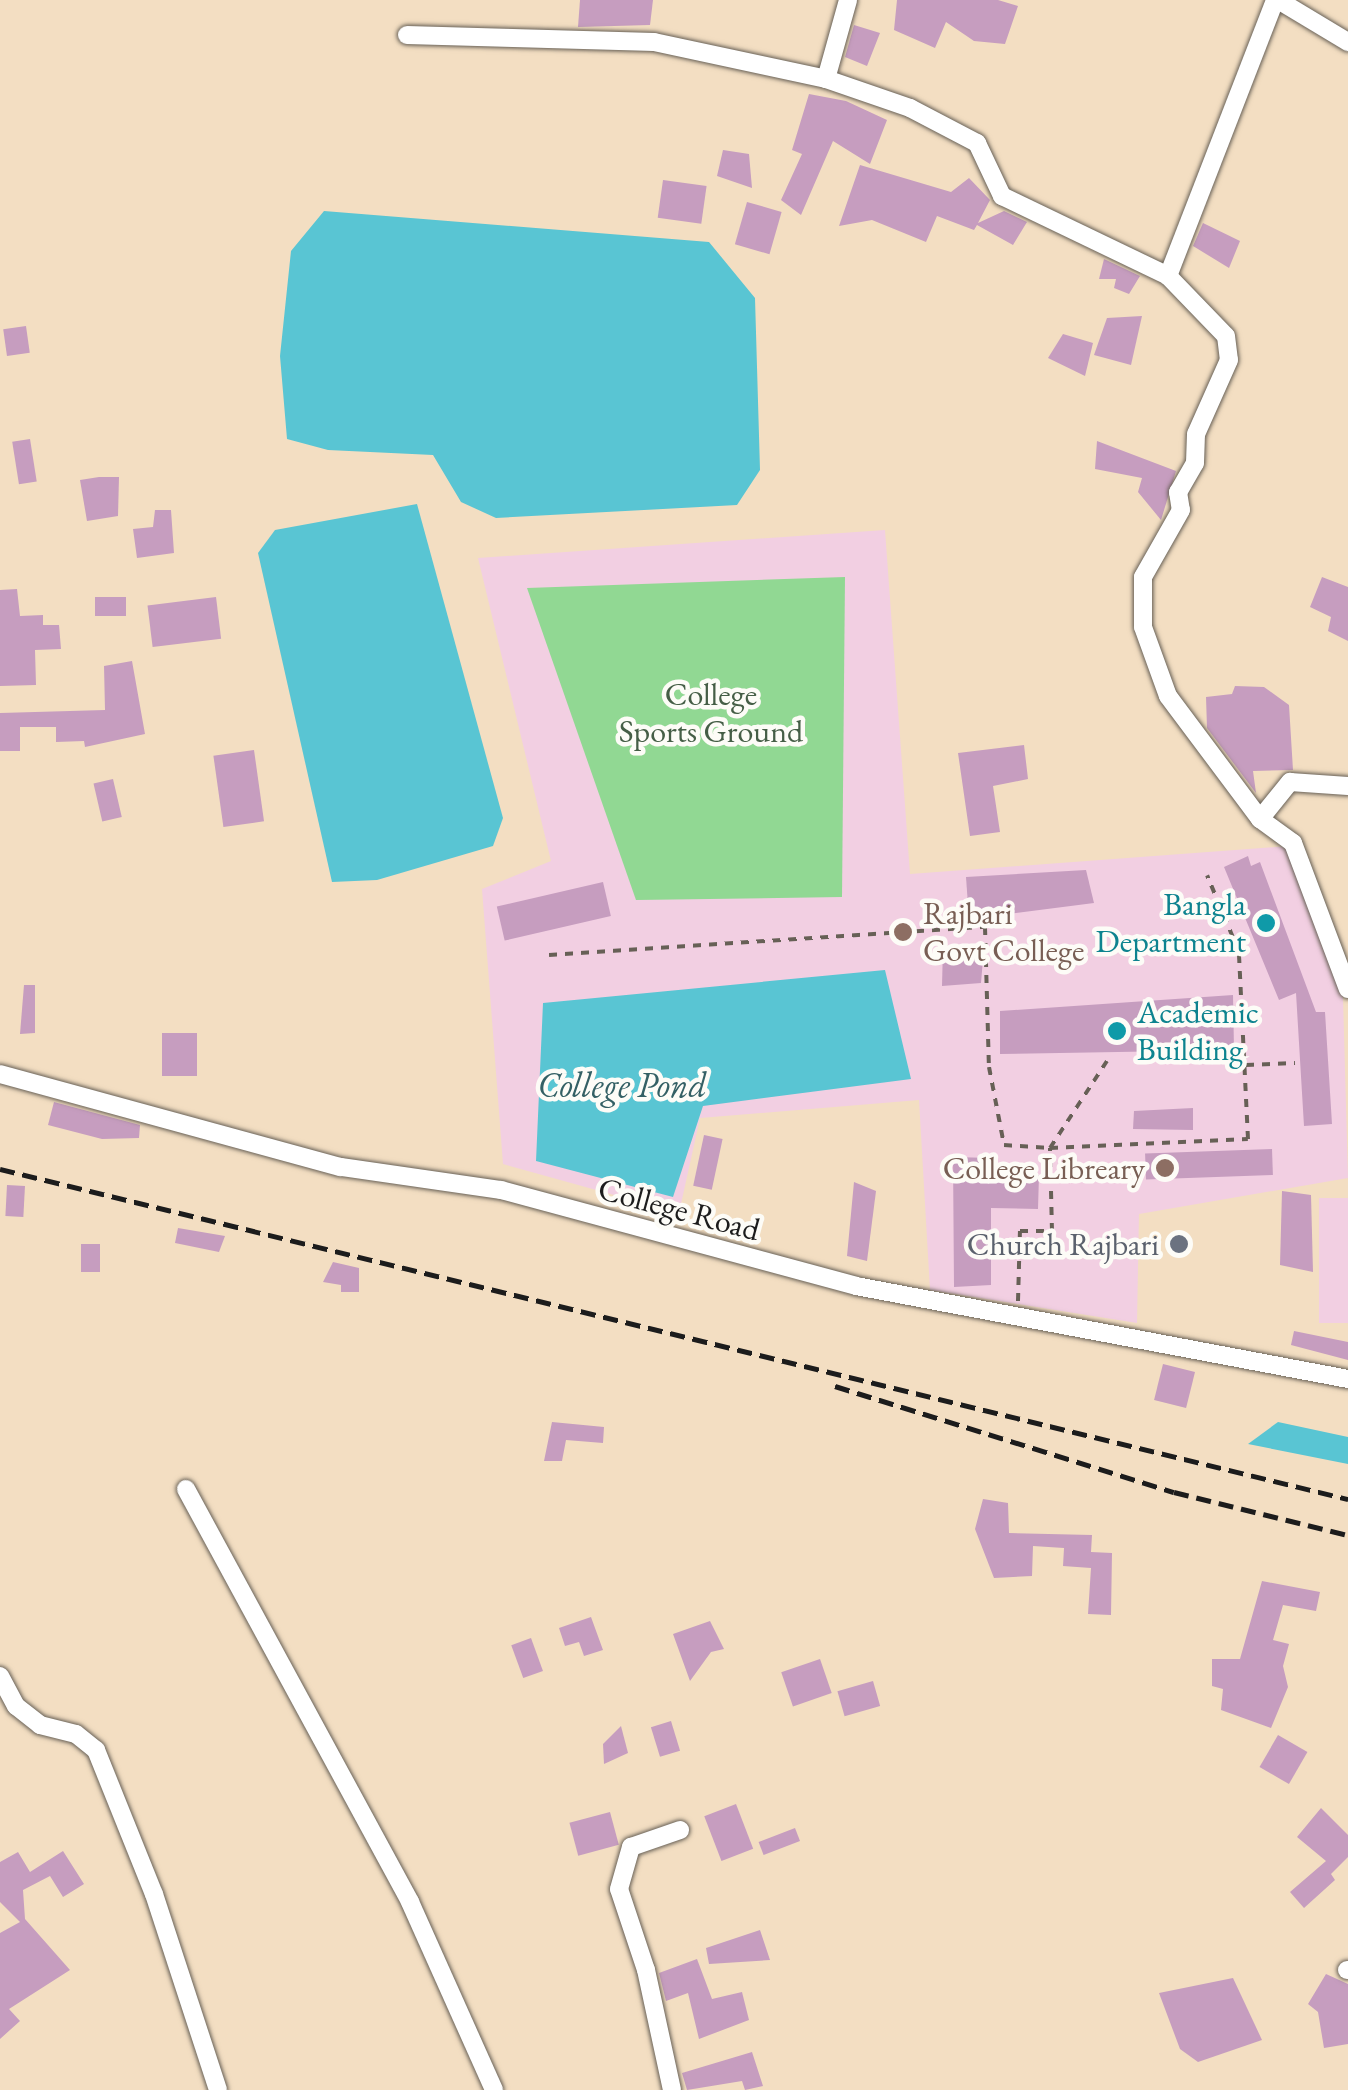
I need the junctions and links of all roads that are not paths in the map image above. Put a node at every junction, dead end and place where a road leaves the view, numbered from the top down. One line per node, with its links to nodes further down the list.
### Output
1 (848, 0): 5 (street)
2 (1276, 0): 4 (street); 6 (street)
3 (407, 35): 5 (street)
4 (1348, 42)
5 (826, 79): 6 (street)
6 (1168, 276): 8 (street)
7 (1348, 786): 8 (street)
8 (1260, 819): 9 (street)
9 (1348, 989)
10 (0, 1074): 11 (street, College Road)
11 (1348, 1379)
12 (186, 1488): 16 (street)
13 (0, 1676): 15 (street)
14 (680, 1830): 17 (street)
15 (218, 2090)
16 (494, 2090)
17 (672, 2090)

